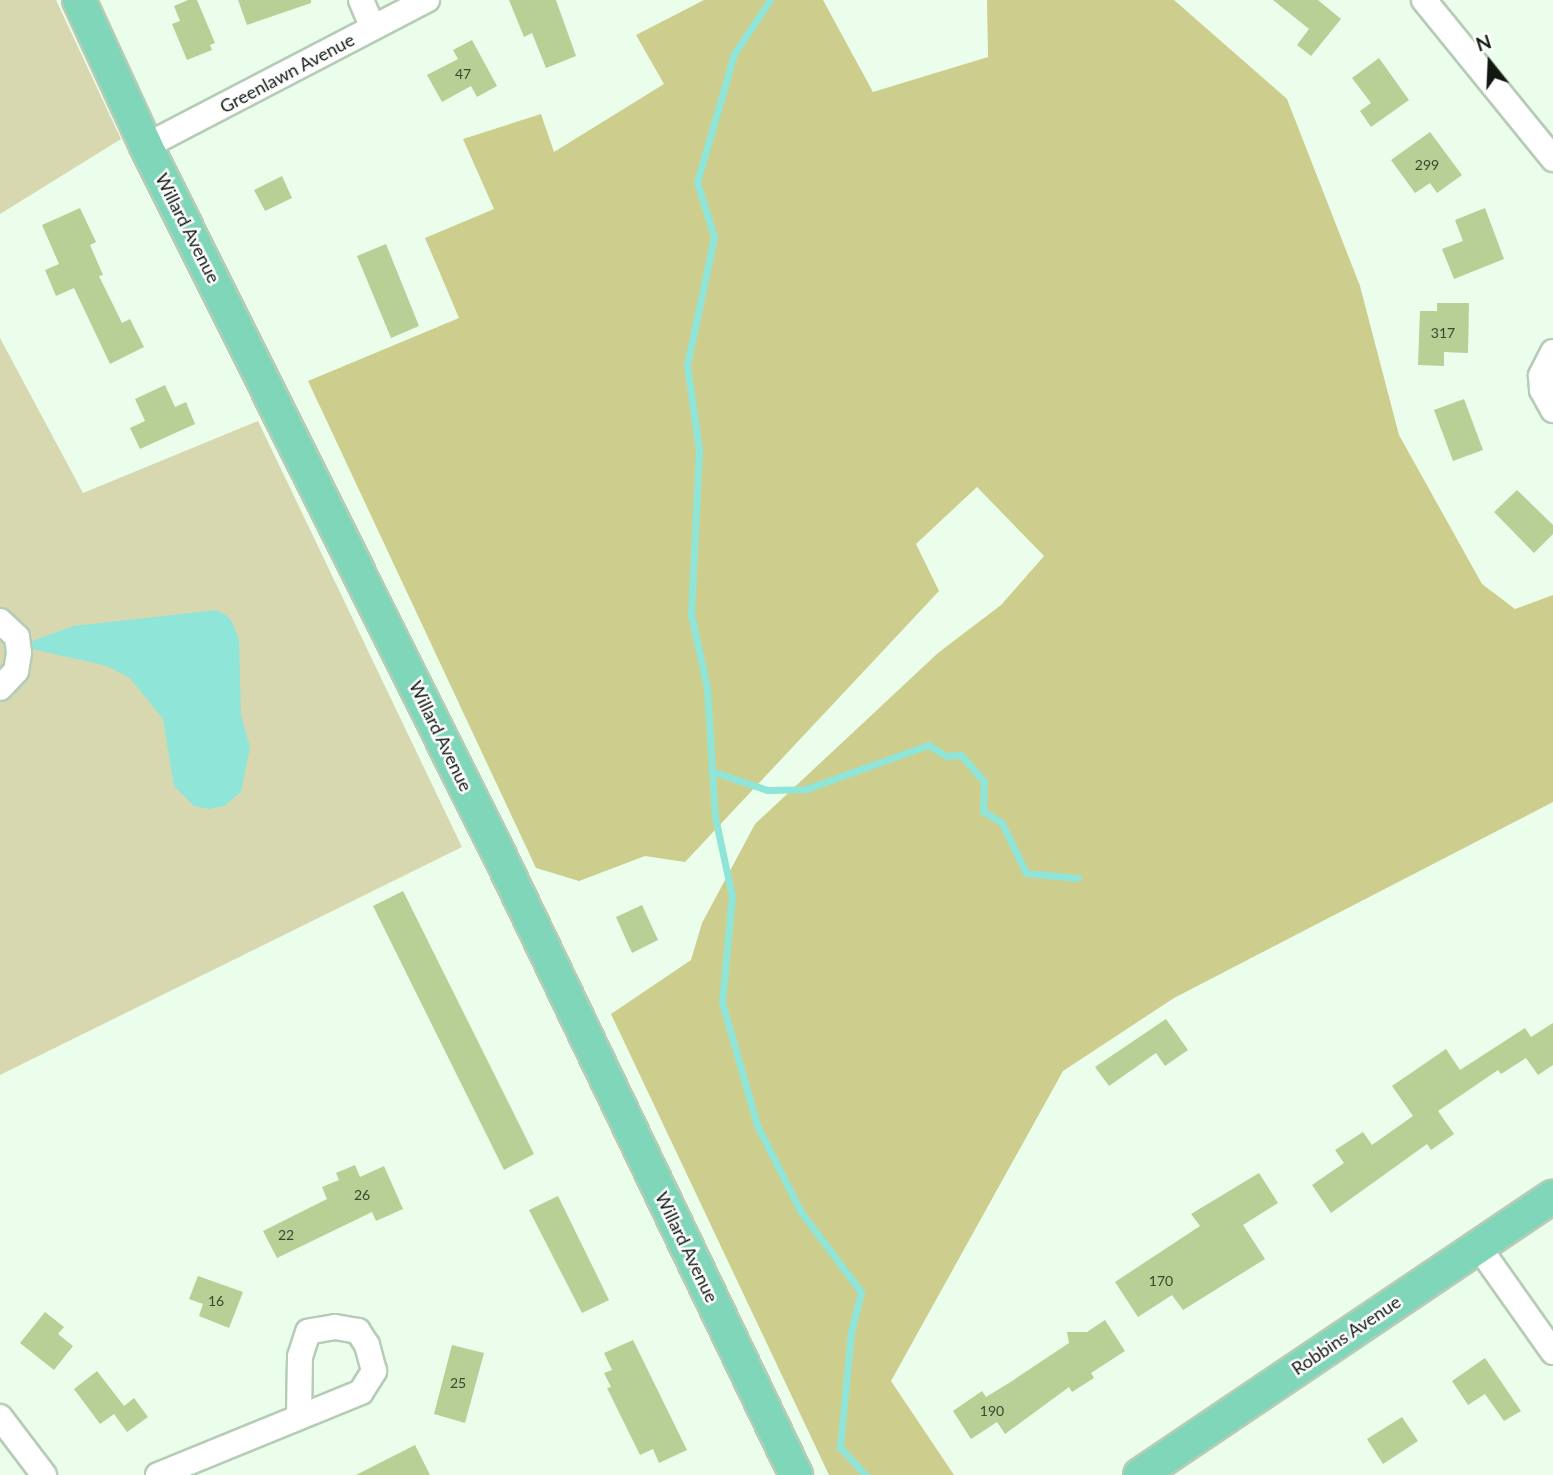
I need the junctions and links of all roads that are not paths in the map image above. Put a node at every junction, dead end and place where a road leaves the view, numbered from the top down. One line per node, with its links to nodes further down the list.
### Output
1 (79, 0): 6 (main road, Willard Avenue)
2 (361, 0): 5 (street)
3 (427, 0): 5 (street, Greenlawn Avenue)
4 (1424, 0): 7 (street)
5 (373, 28): 6 (street, Greenlawn Avenue)
6 (146, 146): 20 (main road, Willard Avenue)
7 (1553, 159)
8 (1553, 352): 9 (street)
9 (1553, 410)
10 (0, 621): 11 (street)
11 (0, 688)
12 (1553, 1196): 13 (main road, Robbins Avenue)
13 (1478, 1246): 14 (street); 17 (main road, Robbins Avenue)
14 (1553, 1352)
15 (299, 1414): 19 (street)
16 (0, 1417): 18 (street)
17 (1159, 1470)
18 (44, 1475)
19 (158, 1475)
20 (796, 1475)

